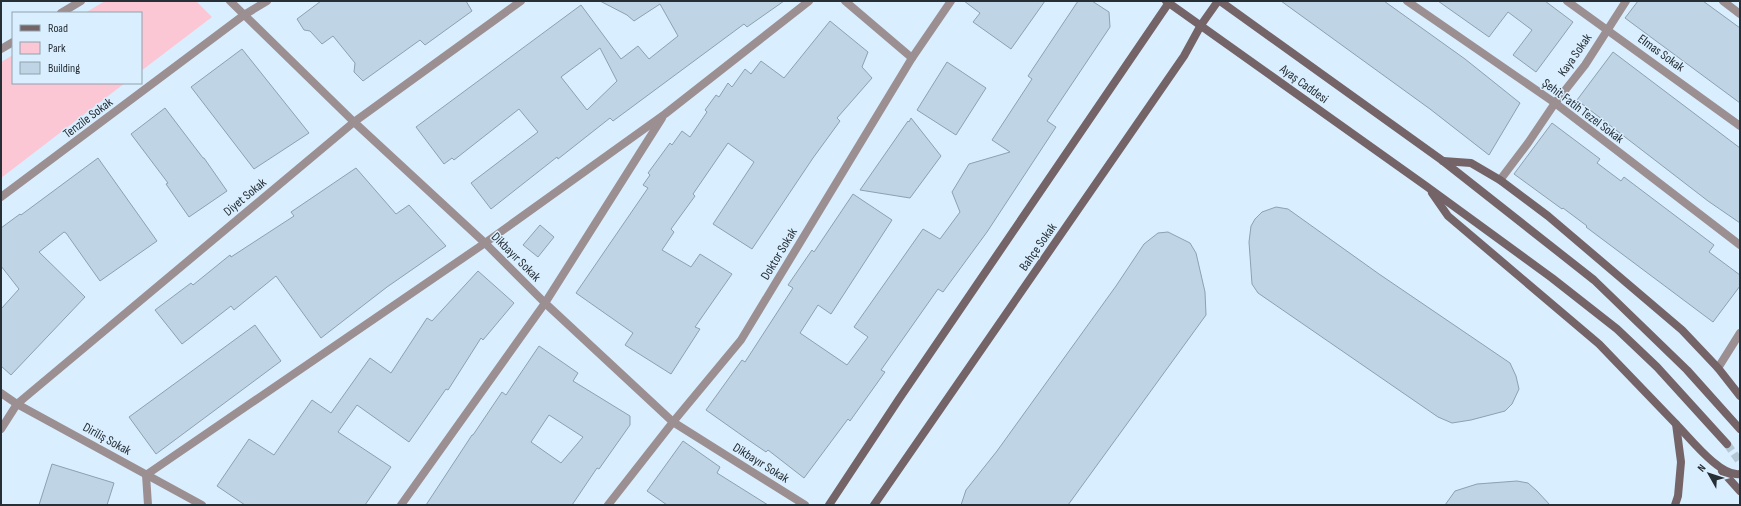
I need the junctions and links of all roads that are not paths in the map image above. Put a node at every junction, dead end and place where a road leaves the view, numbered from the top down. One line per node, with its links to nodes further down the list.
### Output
1 (81, 1): 14 (street)
2 (230, 1): 16 (street, Dikbayır Sokak)
3 (267, 1): 16 (street, Tenzile Sokak)
4 (521, 1): 24 (street, Diyet Sokak)
5 (809, 1): 23 (street)
6 (845, 1): 21 (street)
7 (951, 1): 21 (street, Doktor Sokak)
8 (1219, 1): 17 (main road, Bahçe Sokak); 26 (main road, Ayaş Caddesi)
9 (1408, 1): 22 (street, Şehit Fatih Tezel Sokak)
10 (1567, 1): 18 (street, Elmas Sokak)
11 (1626, 1): 18 (street, Kaya Sokak)
12 (1723, 1): 15 (street)
13 (1169, 2): 17 (main road, Ayaş Caddesi); 52 (main road)
14 (63, 12)
15 (1740, 14)
16 (244, 15): 24 (street, Dikbayır Sokak); 29 (street, Tenzile Sokak)
17 (1201, 25): 28 (main road, Ayaş Caddesi); 53 (main road, Bahçe Sokak)
18 (1608, 29): 22 (street, Kaya Sokak); 25 (street, Elmas Sokak)
19 (12, 43): 20 (street)
20 (1, 49)
21 (912, 58): 38 (street, Doktor Sokak)
22 (1554, 103): 27 (street, Kaya Sokak); 31 (street, Şehit Fatih Tezel Sokak)
23 (665, 114): 30 (street); 32 (street)
24 (354, 122): 30 (street, Dikbayır Sokak); 37 (street, Diyet Sokak)
25 (1740, 126)
26 (1443, 161): 27 (main road); 40 (main road, Ayaş Caddesi)
27 (1500, 180): 34 (main road)
28 (1426, 186): 39 (main road); 42 (main road, Ayaş Caddesi)
29 (1, 197)
30 (485, 243): 32 (street, Dikbayır Sokak); 45 (street)
31 (1740, 245)
32 (545, 303): 38 (street, Dikbayır Sokak); 49 (street)
33 (1740, 333): 34 (street)
34 (1718, 368): 36 (main road)
35 (1, 393): 37 (street, Diriliş Sokak)
36 (1740, 396)
37 (17, 404): 41 (street, Diyet Sokak); 45 (street, Diriliş Sokak)
38 (673, 422): 50 (street, Doktor Sokak); 51 (street, Dikbayır Sokak)
39 (1676, 424): 43 (main road); 54 (main road)
40 (1740, 428)
41 (1, 429)
42 (1727, 444)
43 (1719, 468): 44 (main road); 46 (main road)
44 (1740, 474)
45 (146, 475): 47 (street); 48 (street, Diriliş Sokak)
46 (1740, 491)
47 (148, 505)
48 (202, 505)
49 (401, 505)
50 (608, 505)
51 (805, 505)
52 (829, 505)
53 (874, 505)
54 (1675, 505)

